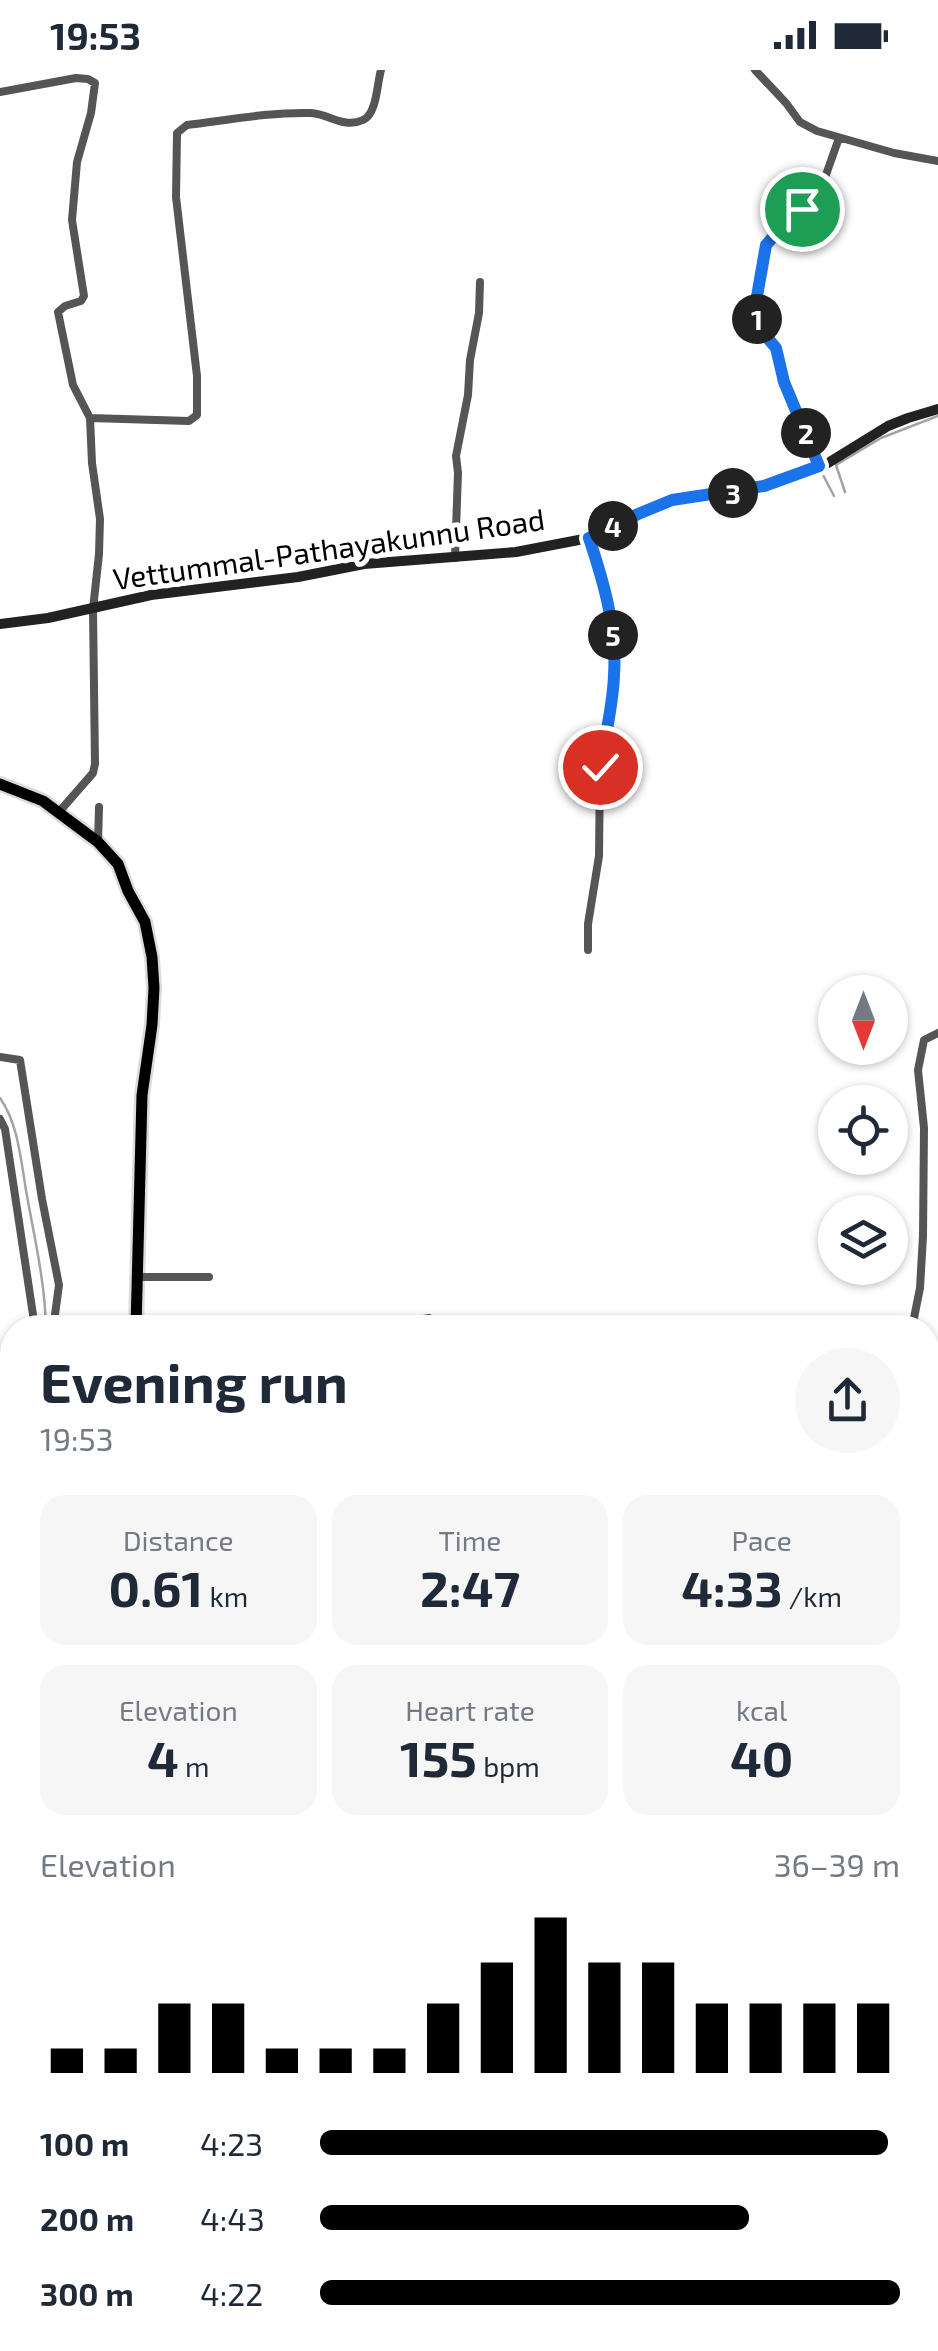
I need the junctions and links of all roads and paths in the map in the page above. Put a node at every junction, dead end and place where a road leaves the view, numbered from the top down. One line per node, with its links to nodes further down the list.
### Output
1 (381, 70): 8 (street)
2 (755, 70): 4 (street)
3 (0, 92): 8 (street)
4 (839, 138): 5 (street); 9 (street)
5 (938, 162)
6 (480, 282): 11 (street)
7 (938, 409): 9 (main road, Vettummal-Pathayakunnu Road)
8 (90, 418): 12 (street)
9 (819, 466): 10 (main road, Vettummal-Pathayakunnu Road)
10 (589, 538): 11 (main road, Vettummal-Pathayakunnu Road); 18 (street)
11 (455, 558): 12 (main road, Vettummal-Pathayakunnu Road)
12 (93, 609): 13 (main road, Vettummal-Pathayakunnu Road); 16 (street)
13 (0, 624)
14 (0, 784): 16 (main road)
15 (99, 807): 17 (street)
16 (60, 812): 17 (main road)
17 (98, 842): 22 (main road)
18 (588, 950)
19 (938, 1034): 27 (street)
20 (0, 1058): 25 (street)
21 (0, 1119): 24 (street)
22 (137, 1277): 23 (street); 26 (main road)
23 (209, 1277)
24 (33, 1315)
25 (55, 1315)
26 (136, 1315)
27 (915, 1315)

